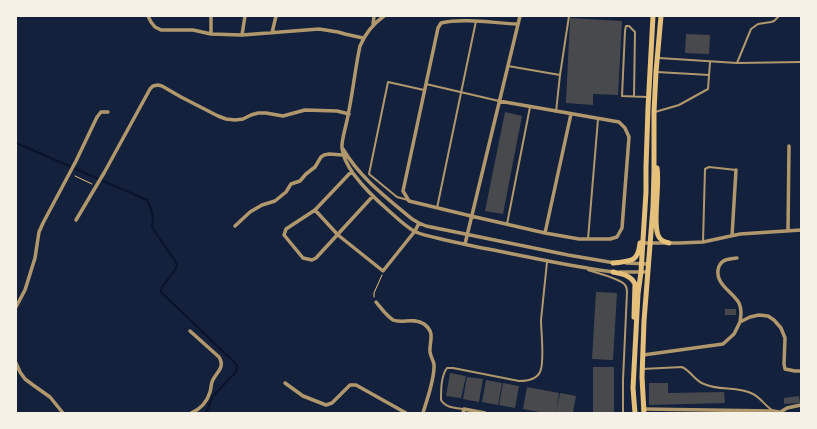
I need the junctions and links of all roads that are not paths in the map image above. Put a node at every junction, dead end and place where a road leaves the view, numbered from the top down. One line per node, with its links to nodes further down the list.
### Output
1 (148, 16): 16 (street)
2 (211, 16): 16 (street)
3 (245, 16): 17 (street)
4 (276, 16): 15 (street)
5 (374, 16): 14 (street)
6 (384, 16): 14 (street)
7 (520, 16): 13 (street)
8 (568, 16): 25 (lane)
9 (654, 16): 31 (main road)
10 (661, 16): 19 (main road)
11 (779, 16): 22 (lane)
12 (476, 21): 13 (street); 27 (street); 29 (lane)
13 (517, 24): 23 (street)
14 (373, 25): 18 (street)
15 (272, 33): 17 (street); 18 (street)
16 (211, 34): 17 (street)
17 (242, 35)
18 (363, 38): 37 (street)
19 (658, 58): 20 (lane); 24 (main road)
20 (710, 62): 22 (lane); 26 (lane)
21 (801, 62): 22 (lane)
22 (737, 63)
23 (508, 66): 25 (lane); 32 (street)
24 (656, 72): 26 (lane); 36 (main road)
25 (560, 75): 35 (lane)
26 (709, 75): 36 (lane)
27 (426, 84): 28 (street); 29 (lane)
28 (424, 90): 48 (street); 48 (lane)
29 (461, 92): 32 (lane); 49 (lane)
30 (634, 96): 30 (lane); 31 (lane)
31 (648, 96): 44 (main road)
32 (499, 101): 33 (street); 51 (street)
33 (530, 106): 35 (street); 54 (lane)
34 (108, 112): 79 (street)
35 (556, 112): 38 (street)
36 (654, 112): 42 (main road)
37 (349, 114): 40 (street); 52 (street)
38 (571, 114): 39 (street); 59 (street)
39 (598, 119): 63 (lane); 63 (street)
40 (341, 146): 43 (street); 53 (street)
41 (789, 146): 58 (street)
42 (654, 153): 66 (main road); 68 (main road)
43 (343, 155): 46 (street); 55 (street)
44 (646, 167): 65 (main road); 71 (main road)
45 (736, 170): 62 (street); 64 (lane)
46 (352, 171): 47 (street); 50 (street)
47 (373, 196): 57 (street); 61 (street)
48 (409, 201): 49 (street)
49 (437, 208): 51 (street)
50 (315, 210): 61 (street); 61 (street)
51 (471, 216): 54 (street); 60 (street)
52 (76, 220)
53 (419, 223): 57 (street); 60 (street)
54 (507, 224): 59 (street)
55 (235, 226)
56 (801, 230): 58 (street)
57 (415, 231): 61 (street); 67 (street)
58 (788, 231): 62 (street)
59 (545, 233): 63 (street)
60 (467, 234): 67 (street); 71 (street)
61 (338, 235)
62 (732, 236): 64 (street)
63 (588, 239)
64 (703, 242): 66 (street)
65 (643, 243): 68 (street); 72 (main road)
66 (669, 243): 68 (street)
67 (465, 244): 70 (street)
68 (650, 244): 73 (main road)
69 (737, 258): 80 (street)
70 (547, 262): 74 (street); 89 (lane)
71 (613, 263): 72 (street)
72 (642, 264): 73 (street); 76 (main road)
73 (648, 264): 77 (main road)
74 (582, 268): 75 (street); 97 (lane)
75 (613, 272): 76 (street); 84 (main road)
76 (641, 272): 77 (street); 84 (main road)
77 (647, 272): 82 (main road)
78 (376, 302): 95 (street)
79 (16, 307)
80 (740, 322): 82 (street); 86 (street)
81 (190, 331): 93 (street)
82 (643, 355): 85 (main road)
83 (16, 363): 92 (street)
84 (634, 366): 98 (main road)
85 (642, 369): 90 (main road); 91 (lane)
86 (801, 371)
87 (285, 383): 94 (street)
88 (801, 405): 99 (street)
89 (464, 411): 96 (street)
90 (644, 411): 91 (street)
91 (773, 411): 99 (street)
92 (63, 413)
93 (192, 413)
94 (406, 413)
95 (423, 413)
96 (485, 413)
97 (623, 413)
98 (635, 413)
99 (780, 413)

